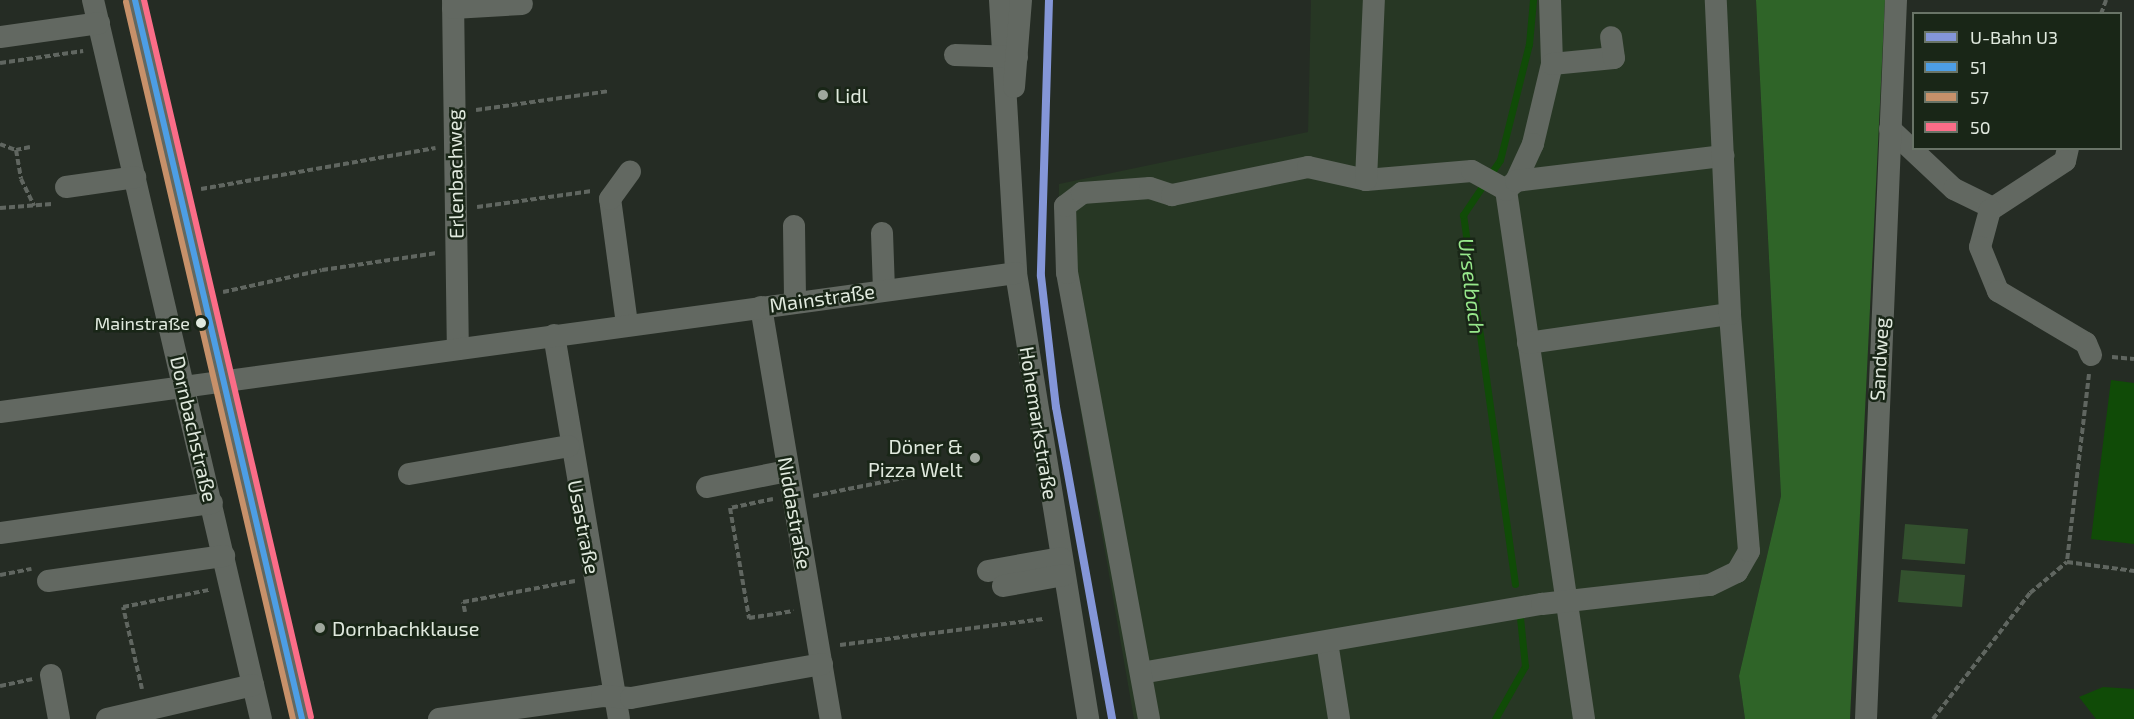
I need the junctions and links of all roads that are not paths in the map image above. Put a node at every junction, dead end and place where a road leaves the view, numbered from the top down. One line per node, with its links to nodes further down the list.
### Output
1 (93, 0): 12 (street, Dornbachstraße)
2 (135, 0): 42 (street, Dornbachstraße)
3 (1000, 0): 16 (street, Hohemarkstraße)
4 (1021, 0): 16 (street, Hohemarkstraße)
5 (1374, 0): 25 (street)
6 (1550, 0): 17 (street)
7 (1716, 0): 22 (street)
8 (1896, 0): 11 (street); 18 (street, Sandweg)
9 (453, 4): 10 (street); 39 (street, Erlenbachweg)
10 (522, 4)
11 (1912, 16)
12 (99, 23): 14 (street); 24 (street, Dornbachstraße)
13 (1611, 37): 17 (street)
14 (0, 38)
15 (955, 54): 16 (street)
16 (1010, 57): 31 (street, Hohemarkstraße)
17 (1552, 64): 26 (street)
18 (1890, 129): 19 (street); 71 (street, Sandweg)
19 (1912, 150)
20 (1912, 150): 28 (street)
21 (2068, 150): 28 (street)
22 (1723, 156): 26 (street); 35 (street)
23 (630, 171): 36 (street)
24 (135, 177): 27 (street); 41 (street, Dornbachstraße)
25 (1366, 180): 26 (street); 57 (street)
26 (1506, 185): 38 (street)
27 (66, 187)
28 (1993, 208): 40 (street)
29 (794, 226): 33 (street)
30 (882, 233): 32 (street)
31 (1016, 273): 32 (street, Mainstraße); 51 (street, Hohemarkstraße)
32 (884, 290): 33 (street, Mainstraße)
33 (795, 302): 34 (street, Mainstraße)
34 (761, 307): 36 (street, Mainstraße); 45 (street, Niddastraße)
35 (1730, 314): 38 (street); 54 (street)
36 (627, 324): 37 (street, Mainstraße)
37 (554, 335): 39 (street, Mainstraße); 44 (street, Usastraße)
38 (1528, 343): 54 (street)
39 (458, 349): 42 (street, Mainstraße)
40 (2091, 355)
41 (184, 384): 42 (street, Mainstraße); 43 (street, Mainstraße); 48 (street, Dornbachstraße)
42 (225, 384): 64 (street, Dornbachstraße)
43 (0, 412)
44 (569, 446): 46 (street); 60 (street, Usastraße)
45 (786, 471): 47 (street); 56 (street, Niddastraße)
46 (409, 474)
47 (706, 487)
48 (212, 503): 49 (street); 50 (street, Dornbachstraße)
49 (0, 533)
50 (224, 556): 53 (street); 59 (street, Dornbachstraße)
51 (1063, 566): 52 (street); 67 (street, Hohemarkstraße)
52 (995, 579)
53 (48, 581)
54 (1563, 601): 55 (street); 70 (street)
55 (1327, 642): 57 (street); 69 (street)
56 (820, 656): 60 (street); 66 (street, Niddastraße)
57 (1141, 673): 68 (street)
58 (51, 675): 61 (street)
59 (253, 685): 62 (street); 63 (street, Dornbachstraße)
60 (618, 709): 65 (street)
61 (59, 719)
62 (108, 719)
63 (261, 719)
64 (302, 719)
65 (439, 719)
66 (831, 719)
67 (1089, 719)
68 (1149, 719)
69 (1339, 719)
70 (1584, 719)
71 (1866, 719)

